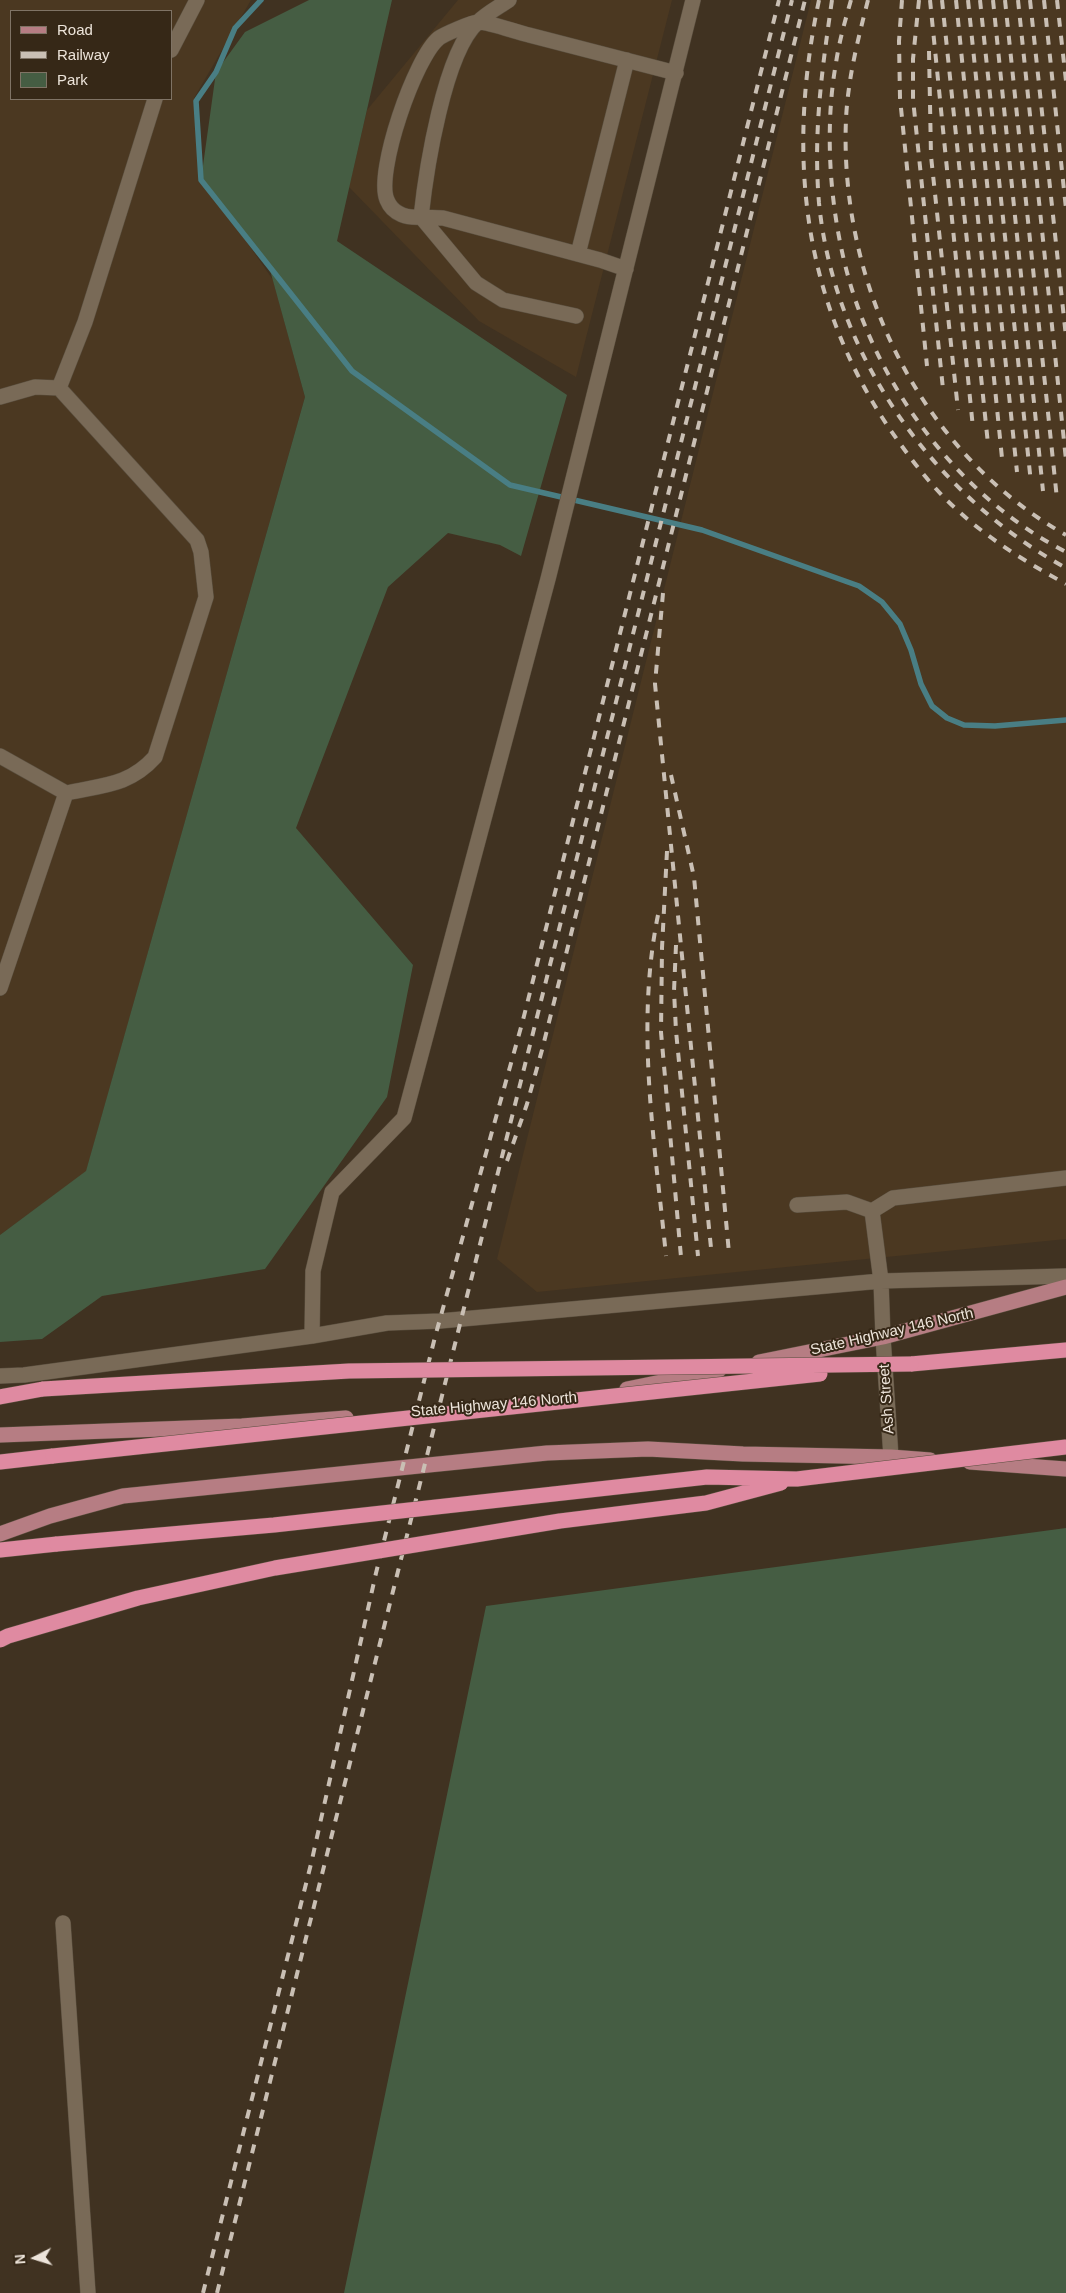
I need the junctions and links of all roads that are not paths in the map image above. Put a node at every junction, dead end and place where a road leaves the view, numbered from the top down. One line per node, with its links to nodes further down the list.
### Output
1 (197, 0): 5 (street)
2 (509, 0): 4 (street)
3 (693, 0): 7 (street)
4 (477, 22): 6 (street); 9 (street); 9 (street)
5 (172, 48)
6 (627, 60): 7 (street); 10 (street)
7 (676, 73): 11 (street)
8 (155, 100): 13 (street)
9 (421, 217): 10 (street); 12 (street)
10 (578, 254): 11 (street)
11 (626, 269): 24 (street)
12 (576, 316)
13 (59, 388): 14 (street); 16 (street)
14 (0, 397)
15 (0, 756): 16 (street)
16 (66, 793): 17 (street)
17 (0, 988)
18 (1066, 1178): 20 (street)
19 (797, 1205): 20 (street)
20 (872, 1211): 22 (street, Ash Street)
21 (1066, 1276): 22 (street)
22 (881, 1281): 24 (street); 25 (street, Ash Street)
23 (1066, 1288): 25 (main road, State Highway 146 North)
24 (312, 1336): 28 (street)
25 (883, 1337): 30 (main road, State Highway 146 North); 32 (street, Ash Street)
26 (1066, 1350): 27 (highway)
27 (911, 1364): 29 (highway, bridge); 33 (highway, bridge)
28 (0, 1376)
29 (0, 1397)
30 (0, 1435)
31 (1066, 1447): 35 (highway, bridge)
32 (891, 1457): 34 (main road); 36 (main road)
33 (0, 1462)
34 (1066, 1469)
35 (797, 1478): 37 (highway, bridge); 38 (highway, bridge)
36 (0, 1534)
37 (0, 1550)
38 (0, 1640)
39 (63, 1923): 40 (street)
40 (88, 2293)

